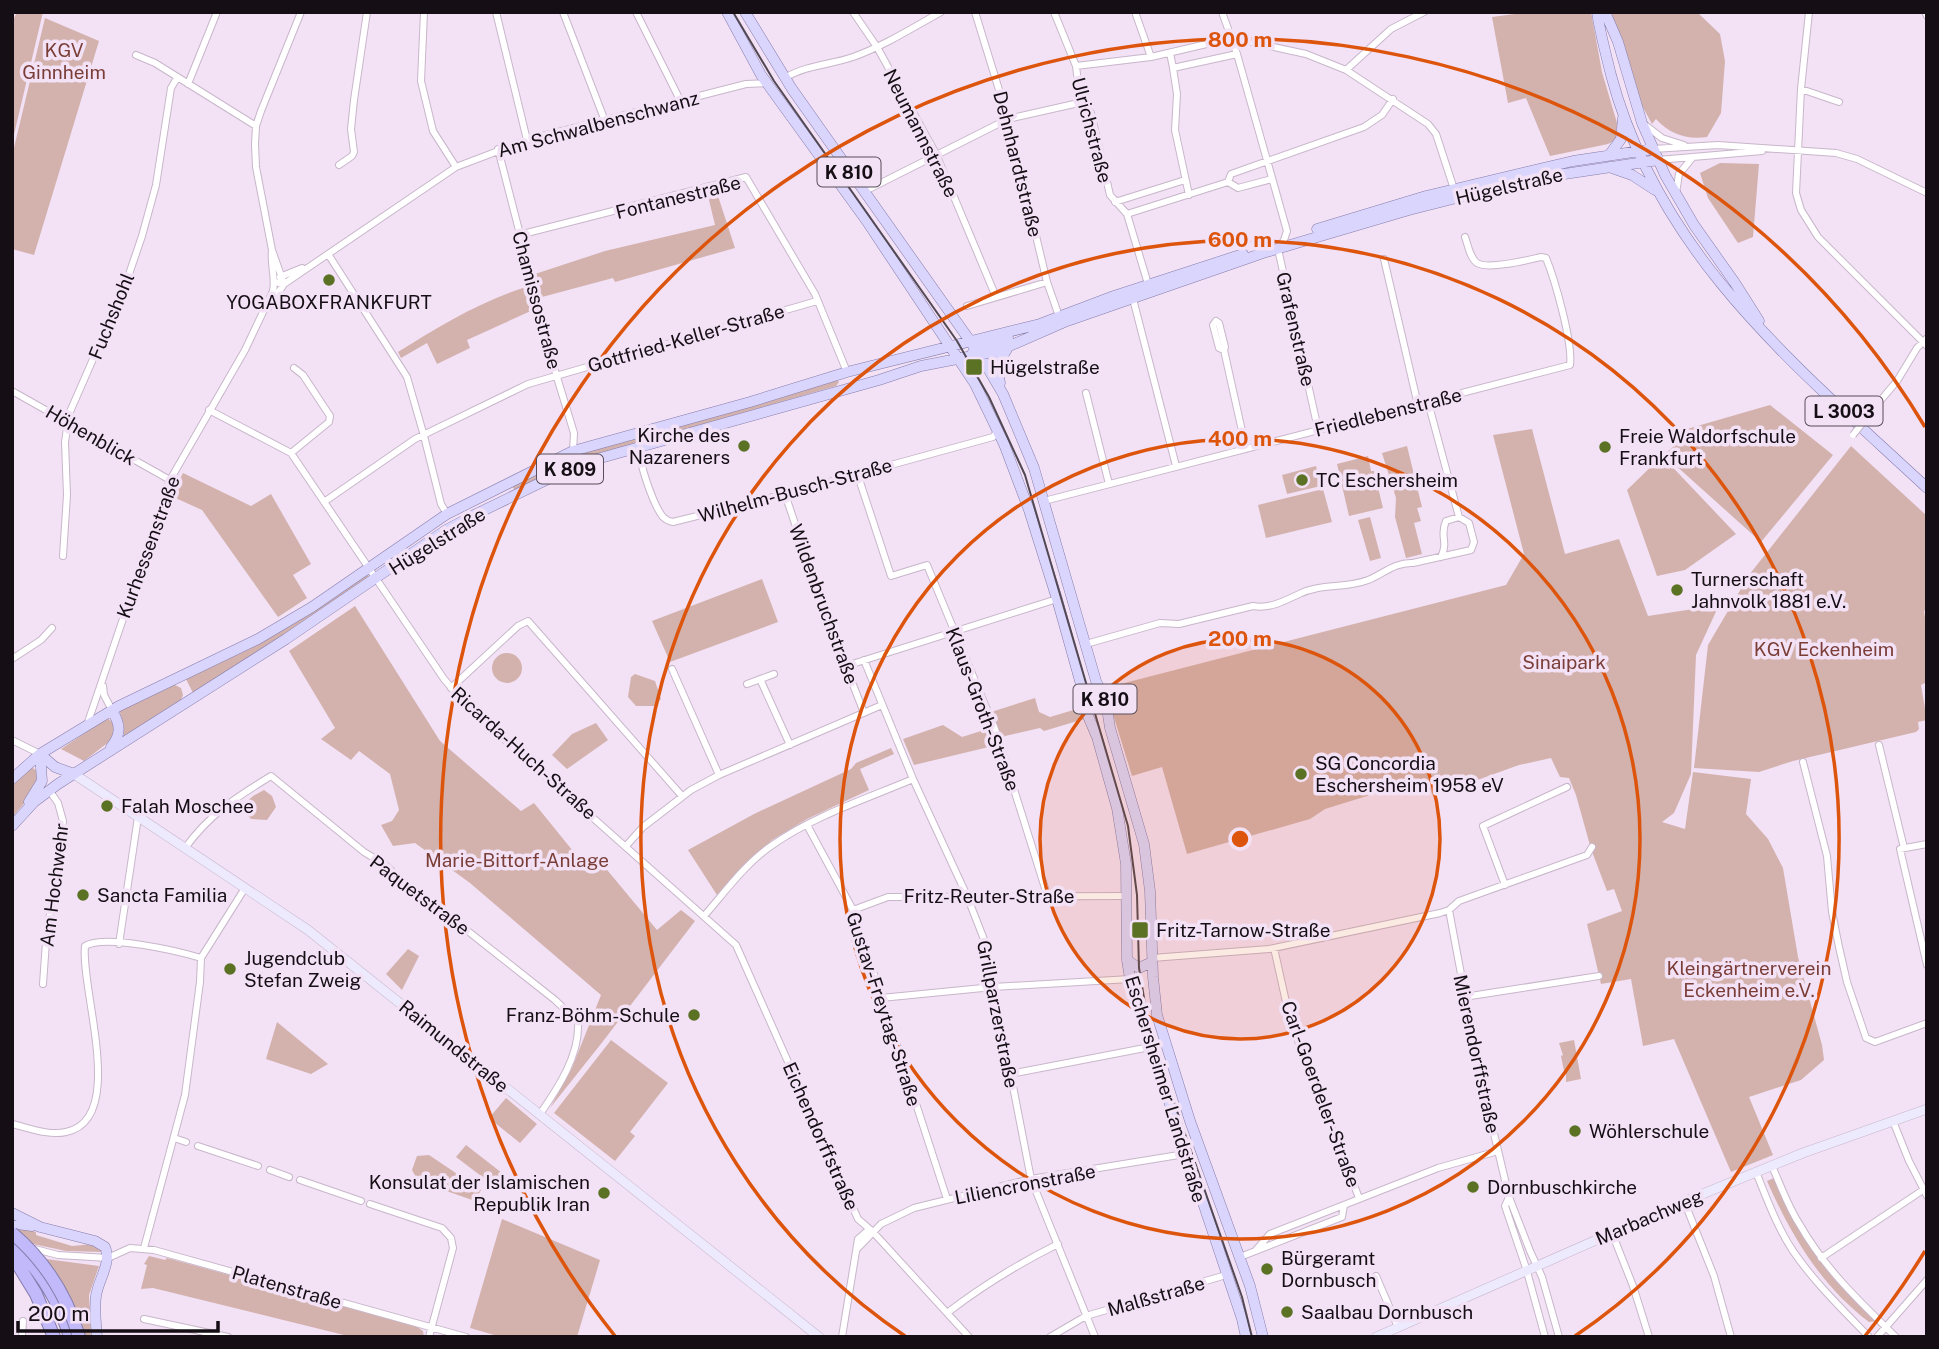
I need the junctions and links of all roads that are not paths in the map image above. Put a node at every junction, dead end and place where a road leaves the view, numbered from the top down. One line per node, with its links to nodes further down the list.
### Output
1 (217, 12): 32 (street)
2 (301, 12): 44 (street, Kurhessenstraße)
3 (367, 12): 58 (street)
4 (424, 12): 60 (street)
5 (496, 12): 45 (street)
6 (563, 12): 42 (street)
7 (636, 12): 37 (street)
8 (727, 12): 26 (main road, Eschersheimer Landstraße / K 810)
9 (746, 12): 31 (main road, Eschersheimer Landstraße / K 810)
10 (853, 12): 21 (street, Neumannstraße)
11 (941, 12): 21 (street)
12 (975, 12): 41 (street, Dehnhardtstraße)
13 (1054, 12): 27 (street, Ulrichstraße)
14 (1135, 12): 25 (street)
15 (1222, 12): 20 (street, Grafenstraße)
16 (1424, 12): 29 (street)
17 (1597, 12): 40 (main road, L 3003)
18 (1605, 12): 43 (main road, L 3003)
19 (1809, 12): 35 (street)
20 (1232, 38): 22 (street); 23 (street, Grafenstraße); 29 (street)
21 (877, 47): 31 (street); 52 (street, Neumannstraße)
22 (1170, 53): 25 (street); 28 (street)
23 (1237, 54): 28 (street); 56 (street, Grafenstraße)
24 (136, 55): 30 (street)
25 (1151, 57): 27 (street)
26 (756, 65): 33 (street); 34 (main road, Eschersheimer Landstraße / K 810)
27 (1076, 66): 38 (street, Ulrichstraße)
28 (1173, 68): 62 (street)
29 (1346, 70): 36 (street)
30 (177, 78): 32 (street); 111 (street, Fuchshohl)
31 (785, 78): 65 (main road, Eschersheimer Landstraße / K 810)
32 (188, 84): 44 (street)
33 (746, 84): 34 (street, Am Schwalbenschwanz); 37 (street, Am Schwalbenschwanz)
34 (768, 84): 94 (main road, Eschersheimer Landstraße / K 810)
35 (1801, 89): 39 (street); 50 (street)
36 (1393, 99): 56 (street); 64 (street)
37 (681, 102): 42 (street, Am Schwalbenschwanz)
38 (1083, 102): 41 (street); 70 (street, Ulrichstraße)
39 (1839, 102)
40 (1623, 114): 51 (main road, L 3003); 53 (main road)
41 (1008, 119): 52 (street); 82 (street, Dehnhardtstraße)
42 (605, 121): 45 (street, Am Schwalbenschwanz)
43 (1642, 123): 46 (street); 48 (main road, L 3003)
44 (256, 126): 76 (street, Kurhessenstraße)
45 (527, 140): 47 (street, Am Schwalbenschwanz)
46 (1689, 146): 48 (street, Hügelstraße); 49 (street, Hügelstraße)
47 (498, 149): 60 (street, Am Schwalbenschwanz); 73 (street, Chamissostraße)
48 (1653, 149): 51 (main road, Hügelstraße); 55 (main road, L 3003)
49 (1767, 150): 50 (street, Hügelstraße); 54 (street, Hügelstraße)
50 (1798, 150): 66 (street, Hügelstraße); 93 (street)
51 (1637, 151): 53 (main road, Hügelstraße); 57 (main road, L 3003)
52 (936, 154): 65 (street); 86 (street, Neumannstraße)
53 (1610, 155): 64 (main road, Hügelstraße)
54 (1695, 156): 55 (street, Hügelstraße); 69 (street)
55 (1658, 160): 57 (main road, Hügelstraße); 69 (main road, L 3003)
56 (1267, 162): 61 (street, Grafenstraße); 63 (street)
57 (1642, 162): 59 (main road, Hügelstraße); 67 (main road, L 3003)
58 (340, 164)
59 (1609, 166): 67 (main road); 71 (main road, Hügelstraße)
60 (456, 167): 77 (street, Am Schwalbenschwanz)
61 (1272, 179): 63 (street); 75 (street, Grafenstraße)
62 (1185, 180): 68 (street); 70 (street)
63 (1228, 182): 68 (street)
64 (1454, 190): 71 (main road); 75 (main road, Hügelstraße)
65 (863, 192): 91 (main road, Eschersheimer Landstraße / K 810)
66 (1927, 193)
67 (1659, 194): 92 (main road, L 3003)
68 (1189, 195): 72 (street)
69 (1676, 195): 92 (main road, L 3003)
70 (1115, 202): 72 (street, Ulrichstraße)
71 (1435, 203): 75 (main road, Hügelstraße)
72 (1127, 214): 84 (street, Ulrichstraße)
73 (519, 235): 87 (street, Fontanestraße); 102 (street, Chamissostraße)
74 (1465, 237): 108 (street, Friedlebenstraße)
75 (1287, 240): 84 (main road, Hügelstraße); 85 (main road, Hügelstraße); 112 (street, Grafenstraße)
76 (272, 250): 80 (street, Kurhessenstraße); 81 (street, Kurhessenstraße)
77 (328, 254): 79 (street, Am Schwalbenschwanz); 115 (street)
78 (1384, 260): 109 (street)
79 (314, 264): 80 (street, Am Schwalbenschwanz); 83 (street, Am Schwalbenschwanz)
80 (282, 275): 81 (street, Am Schwalbenschwanz); 83 (street, Kurhessenstraße)
81 (275, 282): 83 (street); 89 (street, Kurhessenstraße)
82 (1047, 282): 86 (street); 90 (street, Dehnhardtstraße)
83 (284, 284): 89 (street, Kurhessenstraße)
84 (1148, 284): 85 (main road, Hügelstraße)
85 (1131, 295): 90 (main road, Hügelstraße); 95 (main road, Hügelstraße); 120 (street)
86 (996, 297): 88 (street)
87 (817, 301): 101 (street, Fontanestraße); 102 (street, Gottfried-Keller-Straße)
88 (967, 306)
89 (264, 312): 110 (street, Kurhessenstraße)
90 (1059, 316): 97 (main road, Hügelstraße)
91 (960, 328): 94 (main road); 97 (main road, Eschersheimer Landstraße / K 810)
92 (1764, 331): 125 (main road, L 3003)
93 (1925, 342): 114 (street, bridge)
94 (952, 347): 97 (main road, Hügelstraße / K 809); 97 (main road, Eschersheimer Landstraße / K 810); 98 (main road); 100 (main road, Hügelstraße / K 809)
95 (1007, 348): 97 (main road, Hügelstraße); 107 (main road)
96 (1224, 350): 117 (street)
97 (971, 353): 98 (main road, Hügelstraße / K 809); 107 (main road, Eschersheimer Landstraße / K 810); 113 (main road, Eschersheimer Landstraße / K 810)
98 (921, 366): 103 (main road, Hügelstraße / K 809)
99 (294, 368): 119 (street)
100 (864, 369): 101 (main road, Hügelstraße / K 809); 103 (main road)
101 (847, 372): 105 (main road); 118 (main road, Hügelstraße / K 809)
102 (556, 374): 115 (street, Gottfried-Keller-Straße); 118 (street, Chamissostraße)
103 (862, 385): 105 (main road, Hügelstraße / K 809)
104 (12, 391): 111 (street, Höhenblick)
105 (836, 391): 116 (main road, Hügelstraße / K 809)
106 (1086, 393): 124 (street)
107 (1003, 394): 129 (main road, Eschersheimer Landstraße / K 810)
108 (1428, 402): 109 (street, Friedlebenstraße); 133 (street)
109 (1418, 405): 112 (street, Friedlebenstraße)
110 (209, 410): 119 (street); 122 (street, Kurhessenstraße)
111 (68, 421): 122 (street, Höhenblick); 136 (street, Fuchshohl)
112 (1318, 429): 117 (street, Friedlebenstraße)
113 (998, 430): 121 (street, Wilhelm-Busch-Straße); 140 (main road, Eschersheimer Landstraße / K 810)
114 (1853, 435)
115 (424, 436): 130 (street, Gottfried-Keller-Straße); 132 (street)
116 (640, 446): 127 (street, Wilhelm-Busch-Straße); 128 (main road, Hügelstraße / K 809)
117 (1246, 449): 120 (street, Friedlebenstraße)
118 (573, 451): 123 (main road, Hügelstraße / K 809)
119 (291, 453): 130 (street, Ricarda-Huch-Straße)
120 (1176, 466): 124 (street, Friedlebenstraße)
121 (855, 474): 127 (street, Wilhelm-Busch-Straße); 142 (street, Klaus-Groth-Straße)
122 (170, 480): 149 (street, Kurhessenstraße)
123 (511, 483): 126 (main road, Hügelstraße / K 809); 128 (main road)
124 (1109, 484): 129 (street, Friedlebenstraße)
125 (1927, 488)
126 (494, 491): 131 (main road); 132 (main road, Hügelstraße / K 809)
127 (785, 494): 146 (street, Wildenbruchstraße)
128 (515, 496): 131 (main road, Hügelstraße / K 809)
129 (1044, 501): 143 (main road, Eschersheimer Landstraße / K 810)
130 (324, 502): 138 (street, Ricarda-Huch-Straße)
131 (500, 503): 139 (main road, Hügelstraße / K 809)
132 (447, 514): 138 (main road, Hügelstraße / K 809)
133 (1459, 517): 134 (street); 135 (street)
134 (1446, 547): 135 (street); 137 (street)
135 (1455, 554): 137 (street)
136 (63, 556)
137 (1441, 557): 143 (street)
138 (368, 568): 139 (street, Ricarda-Huch-Straße); 154 (main road, Hügelstraße / K 809)
139 (376, 579): 152 (street, Ricarda-Huch-Straße); 160 (main road, Hügelstraße / K 809)
140 (1057, 598): 142 (street); 182 (main road, Eschersheimer Landstraße / K 810)
141 (52, 628): 144 (street)
142 (954, 631): 145 (street); 181 (street, Klaus-Groth-Straße)
143 (1086, 644): 192 (main road, Eschersheimer Landstraße / K 810)
144 (12, 659)
145 (864, 660): 146 (street); 153 (street, Grillparzerstraße)
146 (846, 666): 155 (street, Wildenbruchstraße)
147 (672, 669): 164 (street)
148 (774, 674): 150 (street)
149 (104, 676): 154 (street); 156 (street, Kurhessenstraße)
150 (760, 678): 151 (street); 158 (street)
151 (747, 684)
152 (451, 688): 169 (street); 175 (street, Ricarda-Huch-Straße)
153 (881, 705): 155 (street); 166 (street, Grillparzerstraße)
154 (112, 710): 156 (main road, Hügelstraße / K 809); 160 (main road)
155 (864, 713): 158 (street)
156 (87, 725): 161 (main road, Hügelstraße / K 809)
157 (12, 740): 161 (street)
158 (790, 745): 164 (street)
159 (1879, 745): 178 (street)
160 (108, 750): 163 (main road, Hügelstraße / K 809)
161 (40, 754): 163 (main road); 165 (main road, Hügelstraße / K 809); 170 (main road)
162 (1803, 762): 200 (street)
163 (74, 775): 168 (main road, Hügelstraße / K 809); 171 (street, Raimundstraße)
164 (719, 775): 169 (street)
165 (12, 779)
166 (913, 779): 172 (street); 183 (street, Grillparzerstraße)
167 (1567, 787): 179 (street)
168 (49, 790): 170 (main road, Hügelstraße / K 809); 196 (street, Am Hochwehr)
169 (682, 796): 175 (street)
170 (20, 815): 173 (main road, Hügelstraße / K 809)
171 (138, 817): 177 (street, Raimundstraße); 188 (street)
172 (807, 825): 184 (street, Gustav-Freytag-Straße); 186 (street)
173 (12, 827)
174 (1927, 844): 178 (street)
175 (626, 846): 186 (street, Ricarda-Huch-Straße)
176 (1592, 847): 179 (street)
177 (185, 848): 180 (street, Raimundstraße); 204 (street, Paquetstraße)
178 (1902, 849): 187 (street)
179 (1505, 885): 185 (street)
180 (245, 888): 190 (street); 204 (street, Raimundstraße)
181 (1045, 896): 182 (street, Fritz-Reuter-Straße); 183 (street, Fritz-Reuter-Straße)
182 (1128, 896): 191 (main road, Eschersheimer Landstraße / K 810)
183 (967, 897): 184 (street, Fritz-Reuter-Straße); 197 (street, Grillparzerstraße)
184 (853, 910): 199 (street, Gustav-Freytag-Straße)
185 (1449, 911): 189 (street); 198 (street, Mierendorffstraße)
186 (704, 916): 227 (street, Eichendorffstraße)
187 (1924, 940): 193 (street)
188 (119, 944): 190 (street); 206 (street)
189 (1275, 948): 192 (street); 221 (street, Carl-Goerdeler-Straße)
190 (201, 958): 207 (street)
191 (1127, 960): 192 (main road); 195 (main road, Eschersheimer Landstraße / K 810)
192 (1152, 960): 238 (main road, Eschersheimer Landstraße / K 810)
193 (1927, 965)
194 (1599, 976): 198 (street)
195 (1130, 979): 197 (street); 201 (main road, Eschersheimer Landstraße / K 810)
196 (43, 984)
197 (993, 987): 199 (street); 202 (street, Grillparzerstraße)
198 (1464, 997): 210 (street, Mierendorffstraße)
199 (881, 998): 222 (street, Gustav-Freytag-Straße)
200 (1927, 1023)
201 (1150, 1047): 202 (street); 211 (main road, Eschersheimer Landstraße / K 810)
202 (1010, 1074): 217 (street, Grillparzerstraße)
203 (1927, 1109): 205 (street, Marbachweg)
204 (540, 1114): 263 (street, Raimundstraße)
205 (1893, 1121): 213 (street, Marbachweg); 219 (street)
206 (12, 1124)
207 (174, 1138): 208 (street); 235 (street)
208 (186, 1142)
209 (198, 1146): 212 (street)
210 (1498, 1151): 220 (street, Mierendorffstraße); 221 (street, Carl-Goerdeler-Straße)
211 (1185, 1154): 217 (street, Liliencronstraße); 243 (main road, Eschersheimer Landstraße / K 810)
212 (258, 1166)
213 (1772, 1166): 215 (street, Marbachweg); 240 (street)
214 (270, 1170): 216 (street)
215 (1756, 1172): 224 (street, Marbachweg); 254 (street)
216 (289, 1177)
217 (1031, 1179): 222 (street, Liliencronstraße); 234 (street, Grillparzerstraße)
218 (300, 1180): 223 (street)
219 (1925, 1193): 240 (street)
220 (1509, 1197): 241 (street, Mierendorffstraße); 242 (street, Mierendorffstraße)
221 (1359, 1198): 238 (street, Carl-Goerdeler-Straße)
222 (947, 1199): 230 (street, Liliencronstraße)
223 (361, 1201)
224 (1684, 1201): 231 (street, Marbachweg); 274 (street)
225 (370, 1204): 251 (street)
226 (12, 1213): 228 (main road)
227 (858, 1219): 230 (street, Eichendorffstraße); 232 (street)
228 (40, 1227): 229 (main road); 239 (main road)
229 (12, 1230): 258 (highway, bridge)
230 (873, 1232): 232 (street); 236 (street); 246 (street, Eichendorffstraße)
231 (1612, 1233): 241 (street, Marbachweg); 273 (street)
232 (858, 1239): 236 (street)
233 (12, 1243): 239 (street, Platenstraße); 257 (highway)
234 (1058, 1244): 246 (street); 247 (street, Grillparzerstraße)
235 (144, 1248): 239 (street, Platenstraße); 251 (street, Platenstraße)
236 (857, 1249): 264 (street)
237 (12, 1255): 256 (highway)
238 (1240, 1257): 269 (main road, Eschersheimer Landstraße / K 810)
239 (107, 1258): 259 (main road)
240 (1821, 1258): 250 (street)
241 (1537, 1266): 242 (street, Marbachweg); 272 (street, Mierendorffstraße)
242 (1527, 1270): 252 (street, Marbachweg); 271 (street, Mierendorffstraße)
243 (1226, 1275): 247 (street, Malßstraße); 268 (main road, Eschersheimer Landstraße / K 810)
244 (1376, 1276): 252 (street)
245 (1927, 1280): 250 (street)
246 (947, 1313): 265 (street, Eichendorffstraße)
247 (1086, 1316): 266 (street, Malßstraße); 267 (street, Grillparzerstraße)
248 (144, 1319): 253 (street)
249 (23, 1321): 255 (street)
250 (1885, 1326): 276 (street); 277 (street)
251 (432, 1327): 261 (street); 262 (street, Platenstraße)
252 (1398, 1327): 270 (street, Marbachweg)
253 (197, 1333): 260 (street)
254 (1867, 1335): 275 (street)
255 (22, 1337)
256 (54, 1337)
257 (70, 1337)
258 (79, 1337)
259 (97, 1337)
260 (228, 1337)
261 (429, 1337)
262 (466, 1337)
263 (819, 1337)
264 (842, 1337)
265 (969, 1337)
266 (1050, 1337)
267 (1095, 1337)
268 (1245, 1337)
269 (1263, 1337)
270 (1376, 1337)
271 (1545, 1337)
272 (1559, 1337)
273 (1649, 1337)
274 (1731, 1337)
275 (1856, 1337)
276 (1877, 1337)
277 (1896, 1337)

